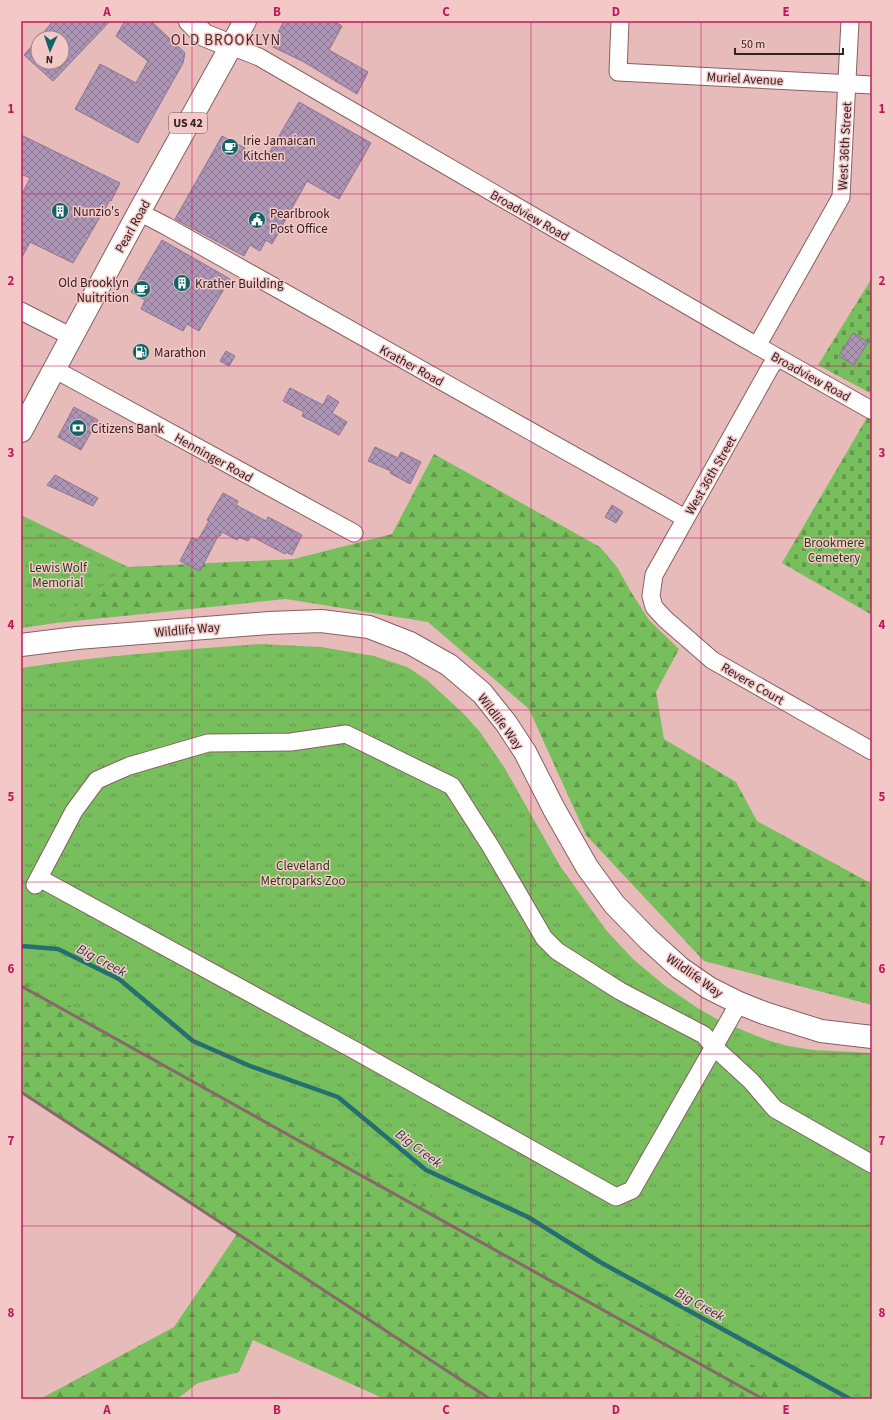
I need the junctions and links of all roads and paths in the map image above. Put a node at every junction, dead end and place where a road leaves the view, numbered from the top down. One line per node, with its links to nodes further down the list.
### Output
1 (190, 21): 5 (street, Broadview Road)
2 (245, 21): 5 (street, Pearl Road / US 42)
3 (620, 21): 6 (street, Muriel Avenue)
4 (850, 21): 6 (street, West 36th Street)
5 (231, 46): 8 (street, Pearl Road / US 42); 11 (street, Broadview Road)
6 (847, 84): 7 (street, Muriel Avenue); 11 (street, West 36th Street)
7 (872, 85)
8 (139, 212): 10 (street, Pearl Road / US 42); 16 (street, Krather Road)
9 (21, 311): 10 (street)
10 (72, 337): 13 (street, Pearl Road / US 42)
11 (757, 346): 12 (street, Broadview Road)
12 (778, 358): 14 (street, Broadview Road); 16 (street, West 36th Street)
13 (54, 369): 15 (street, Pearl Road / US 42); 17 (street, Henninger Road)
14 (871, 410)
15 (21, 432)
16 (685, 518): 18 (street, West 36th Street)
17 (354, 533)
18 (651, 596): 20 (street, Revere Court)
19 (21, 645): 21 (street, Wildlife Way)
20 (872, 751)
21 (739, 1003): 22 (street, Wildlife Way); 23 (street)
22 (872, 1037)
23 (714, 1047): 23 (street); 24 (street)
24 (872, 1164)

